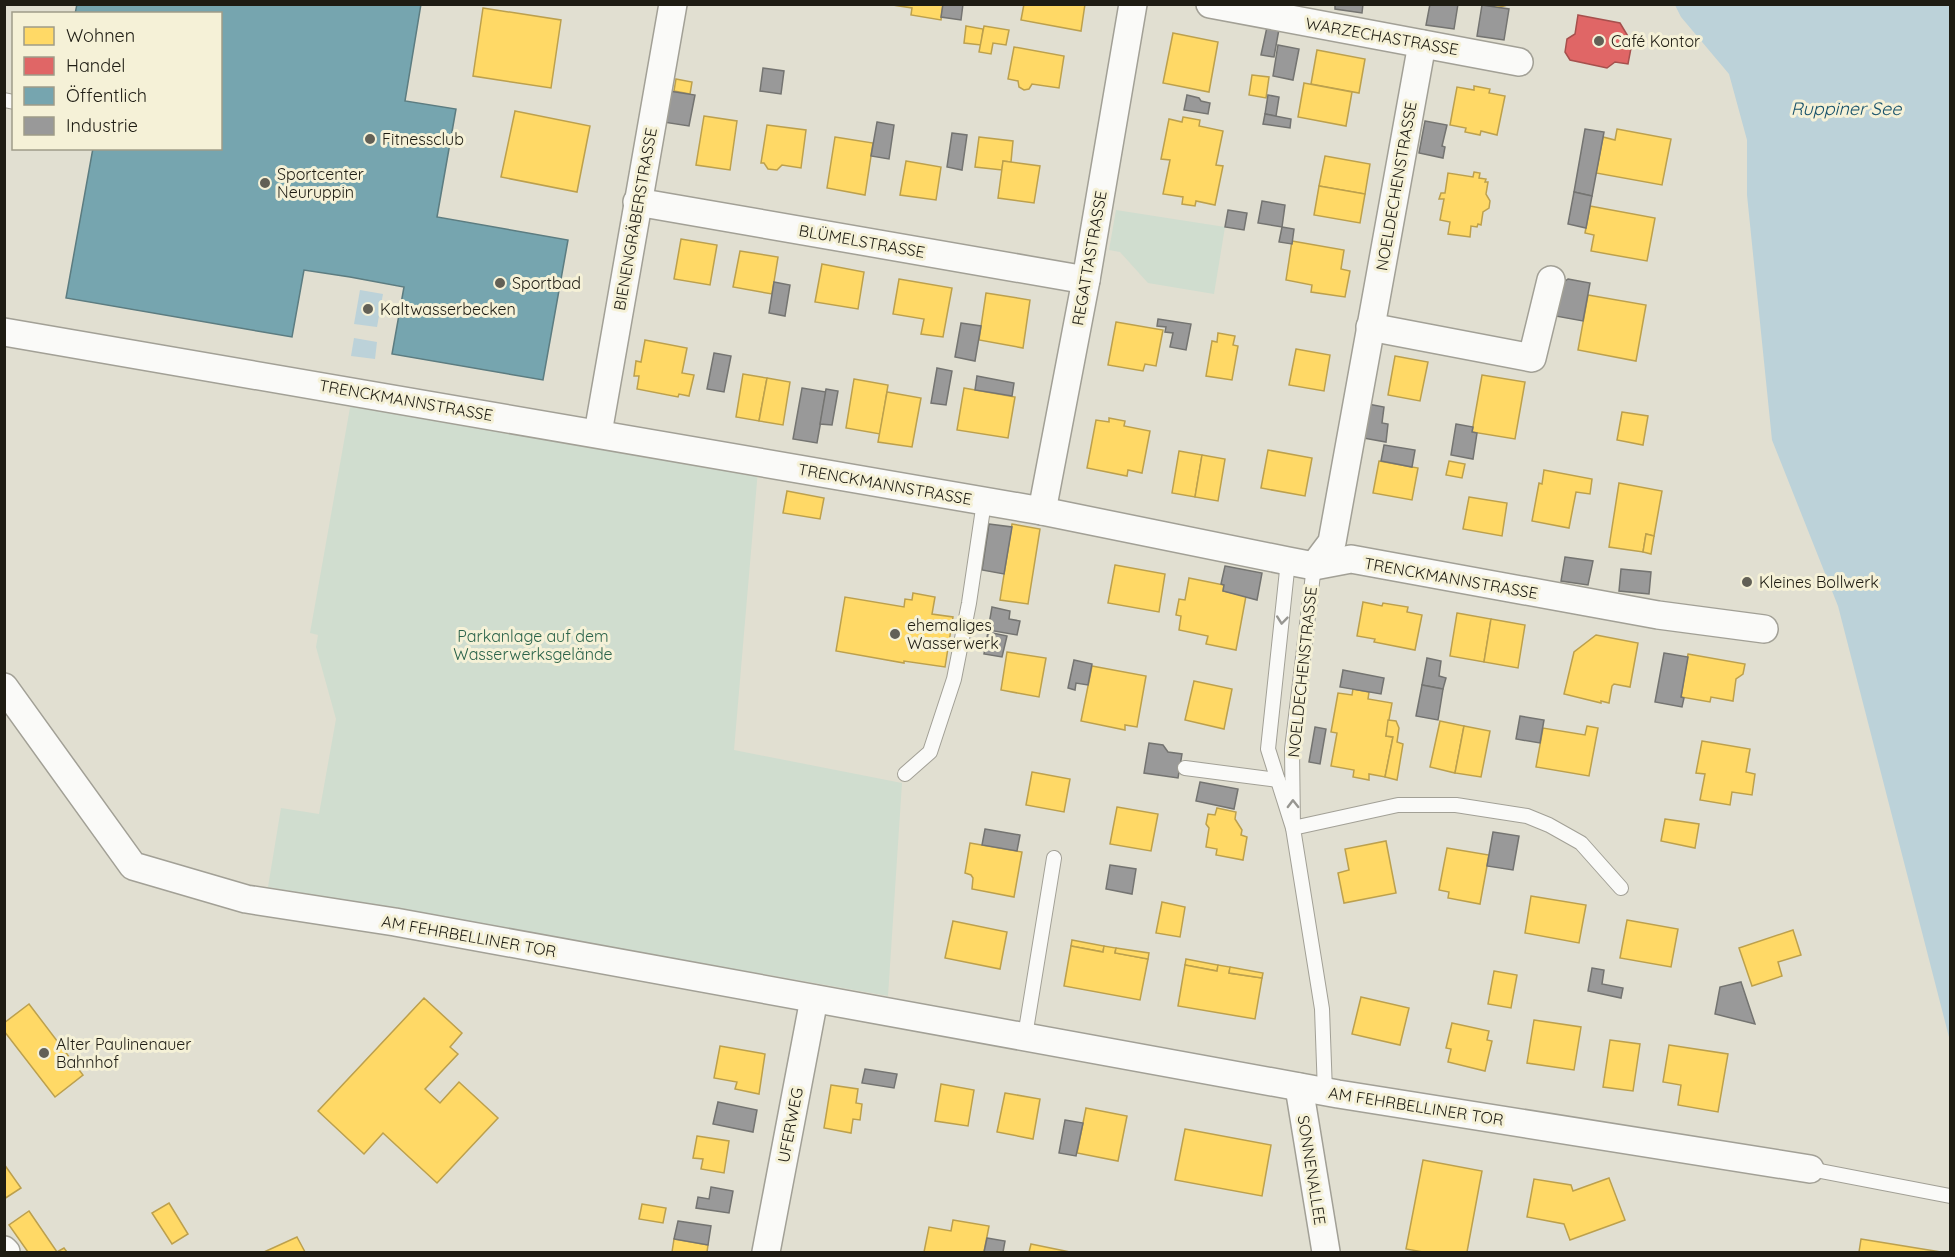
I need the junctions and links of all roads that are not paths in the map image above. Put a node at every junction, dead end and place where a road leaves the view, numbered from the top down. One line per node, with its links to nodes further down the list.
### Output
1 (674, 4): 6 (street, BIENENGRÄBERSTRASSE)
2 (1133, 4): 7 (street, REGATTASTRASSE)
3 (1210, 4): 4 (street, WARZECHASTRASSE)
4 (1422, 44): 5 (street, WARZECHASTRASSE); 9 (street, NOELDECHENSTRASSE)
5 (1519, 62)
6 (637, 202): 7 (street, BLÜMELSTRASSE); 11 (street, BIENENGRÄBERSTRASSE)
7 (1086, 280): 13 (street, REGATTASTRASSE)
8 (1551, 280): 9 (street)
9 (1370, 327): 14 (street, NOELDECHENSTRASSE)
10 (4, 332): 11 (street, TRENCKMANNSTRASSE)
11 (598, 433): 12 (street, TRENCKMANNSTRASSE)
12 (984, 502): 13 (street, TRENCKMANNSTRASSE); 18 (lane)
13 (1042, 511): 14 (street, TRENCKMANNSTRASSE)
14 (1301, 563): 15 (street, TRENCKMANNSTRASSE); 19 (lane, NOELDECHENSTRASSE, one-way to 19); 20 (lane, NOELDECHENSTRASSE, one-way to 14)
15 (1764, 629)
16 (4, 687): 23 (street, AM FEHRBELLINER TOR)
17 (1185, 768): 19 (lane)
18 (905, 774)
19 (1278, 780): 20 (lane, NOELDECHENSTRASSE)
20 (1293, 828): 22 (lane); 26 (lane)
21 (1054, 858): 24 (lane)
22 (1621, 888)
23 (814, 999): 24 (street, AM FEHRBELLINER TOR); 29 (street, UFERWEG)
24 (1024, 1036): 25 (street, AM FEHRBELLINER TOR)
25 (1299, 1087): 26 (street, AM FEHRBELLINER TOR); 30 (street, SONNENALLEE)
26 (1325, 1092): 27 (street, AM FEHRBELLINER TOR)
27 (1810, 1169): 28 (lane)
28 (1950, 1196)
29 (766, 1252)
30 (1326, 1252)

